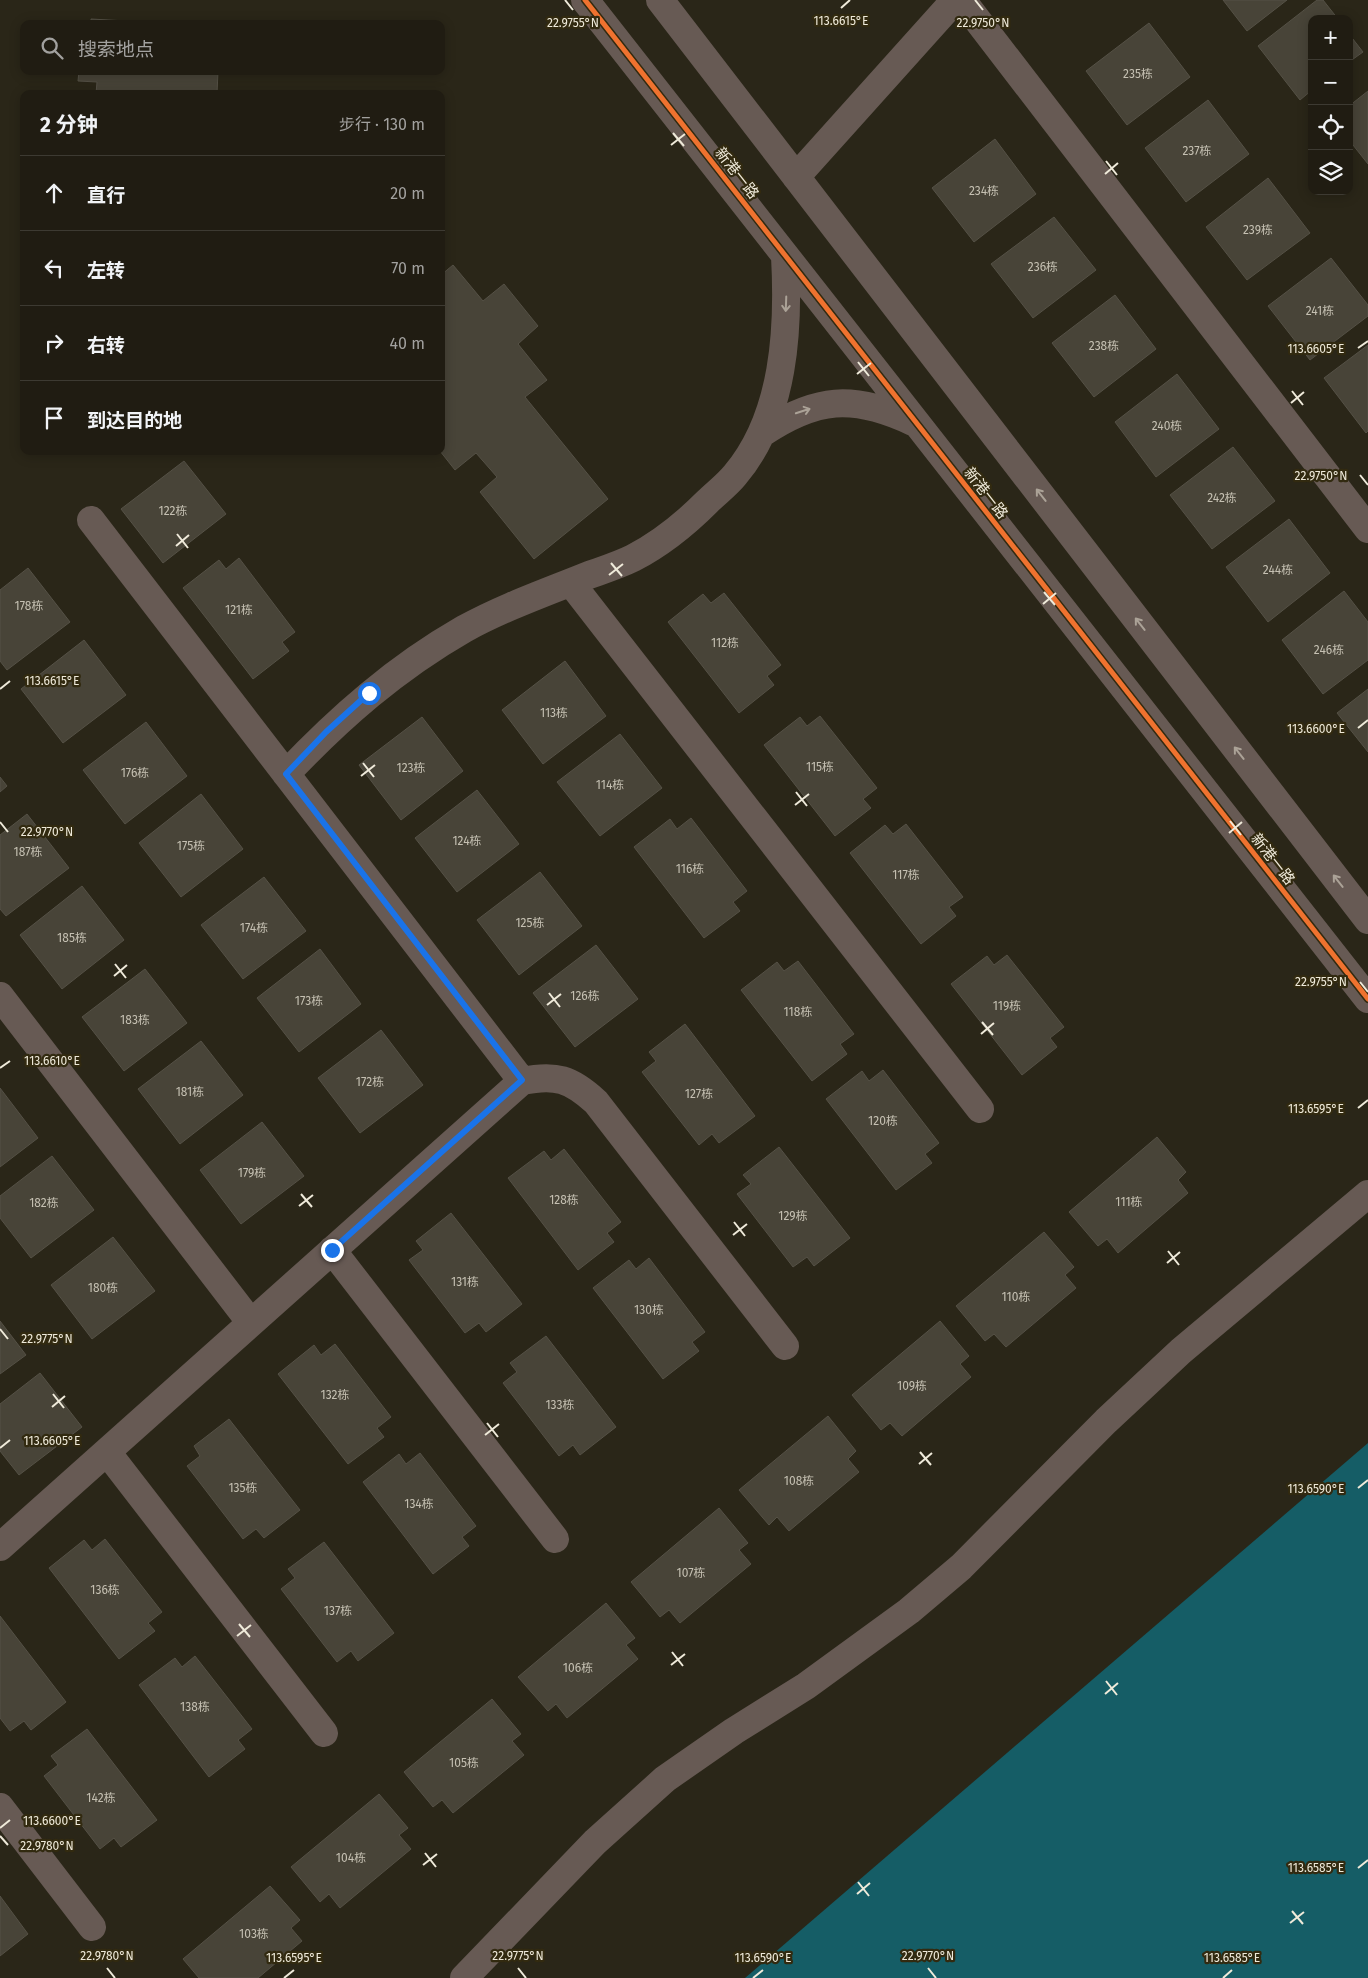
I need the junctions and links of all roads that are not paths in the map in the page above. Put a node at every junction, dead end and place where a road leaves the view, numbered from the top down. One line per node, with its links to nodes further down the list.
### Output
1 (585, 0): 6 (street, 新港一路)
2 (660, 0): 5 (street)
3 (955, 0): 5 (street)
4 (962, 0): 10 (street)
5 (796, 177): 13 (street, one-way to 5)
6 (785, 256): 7 (street, 新港一路); 8 (street, one-way to 8)
7 (915, 423): 8 (street, one-way to 7); 15 (street, 新港一路)
8 (761, 434): 11 (street)
9 (91, 520): 12 (street)
10 (1368, 529)
11 (571, 583): 12 (street); 17 (street)
12 (286, 774): 16 (street)
13 (1368, 920)
14 (0, 996): 20 (street)
15 (1368, 999)
16 (522, 1080): 19 (street); 21 (street)
17 (980, 1109)
18 (1368, 1194): 28 (street)
19 (332, 1250): 20 (street); 23 (street)
20 (251, 1323): 22 (street)
21 (785, 1346)
22 (107, 1452): 24 (street); 25 (street)
23 (555, 1540)
24 (1, 1544)
25 (324, 1734)
26 (0, 1807): 27 (street)
27 (92, 1927)
28 (464, 1978)

